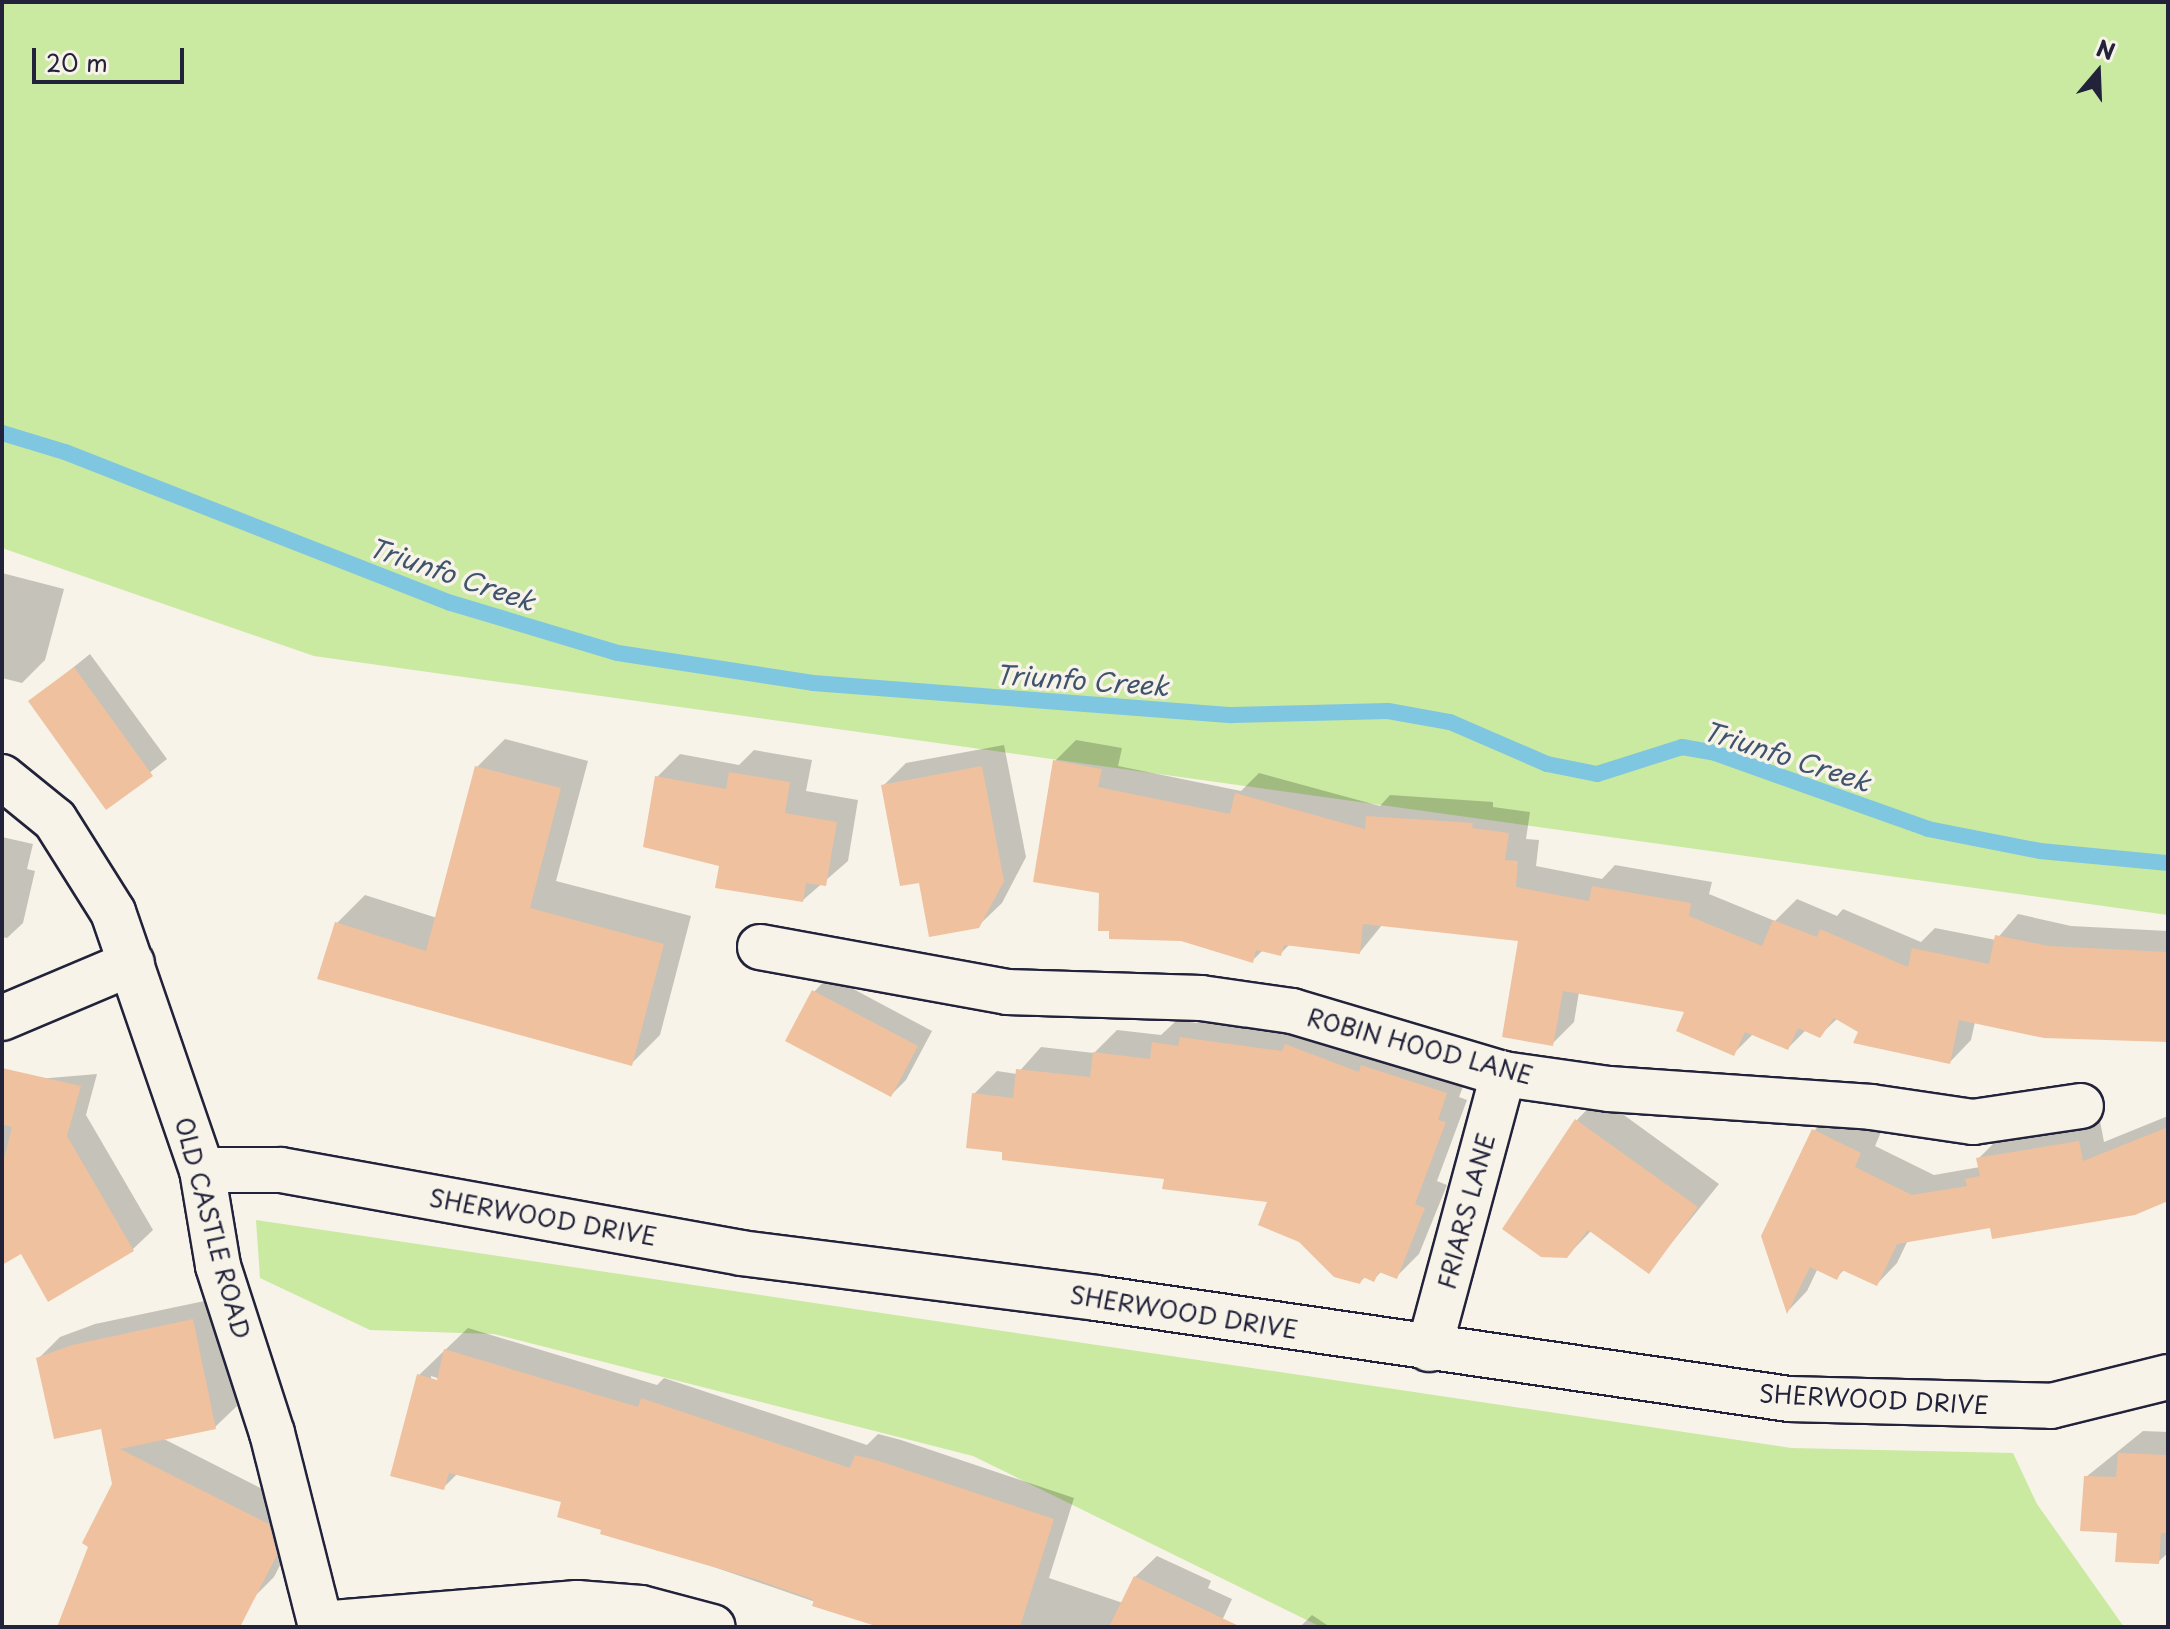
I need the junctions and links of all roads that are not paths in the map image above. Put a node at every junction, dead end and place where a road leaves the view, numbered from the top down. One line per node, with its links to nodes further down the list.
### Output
1 (2, 777): 3 (street, OLD CASTLE ROAD)
2 (760, 947): 5 (street, ROBIN HOOD LANE)
3 (132, 963): 4 (street); 7 (street, OLD CASTLE ROAD)
4 (2, 1018)
5 (1503, 1074): 6 (street, ROBIN HOOD LANE); 8 (street, FRIARS LANE)
6 (2081, 1106)
7 (202, 1170): 8 (street, SHERWOOD DRIVE); 10 (street, OLD CASTLE ROAD)
8 (1429, 1349): 9 (street, SHERWOOD DRIVE)
9 (2168, 1377)
10 (321, 1625): 11 (street)
11 (713, 1627)

